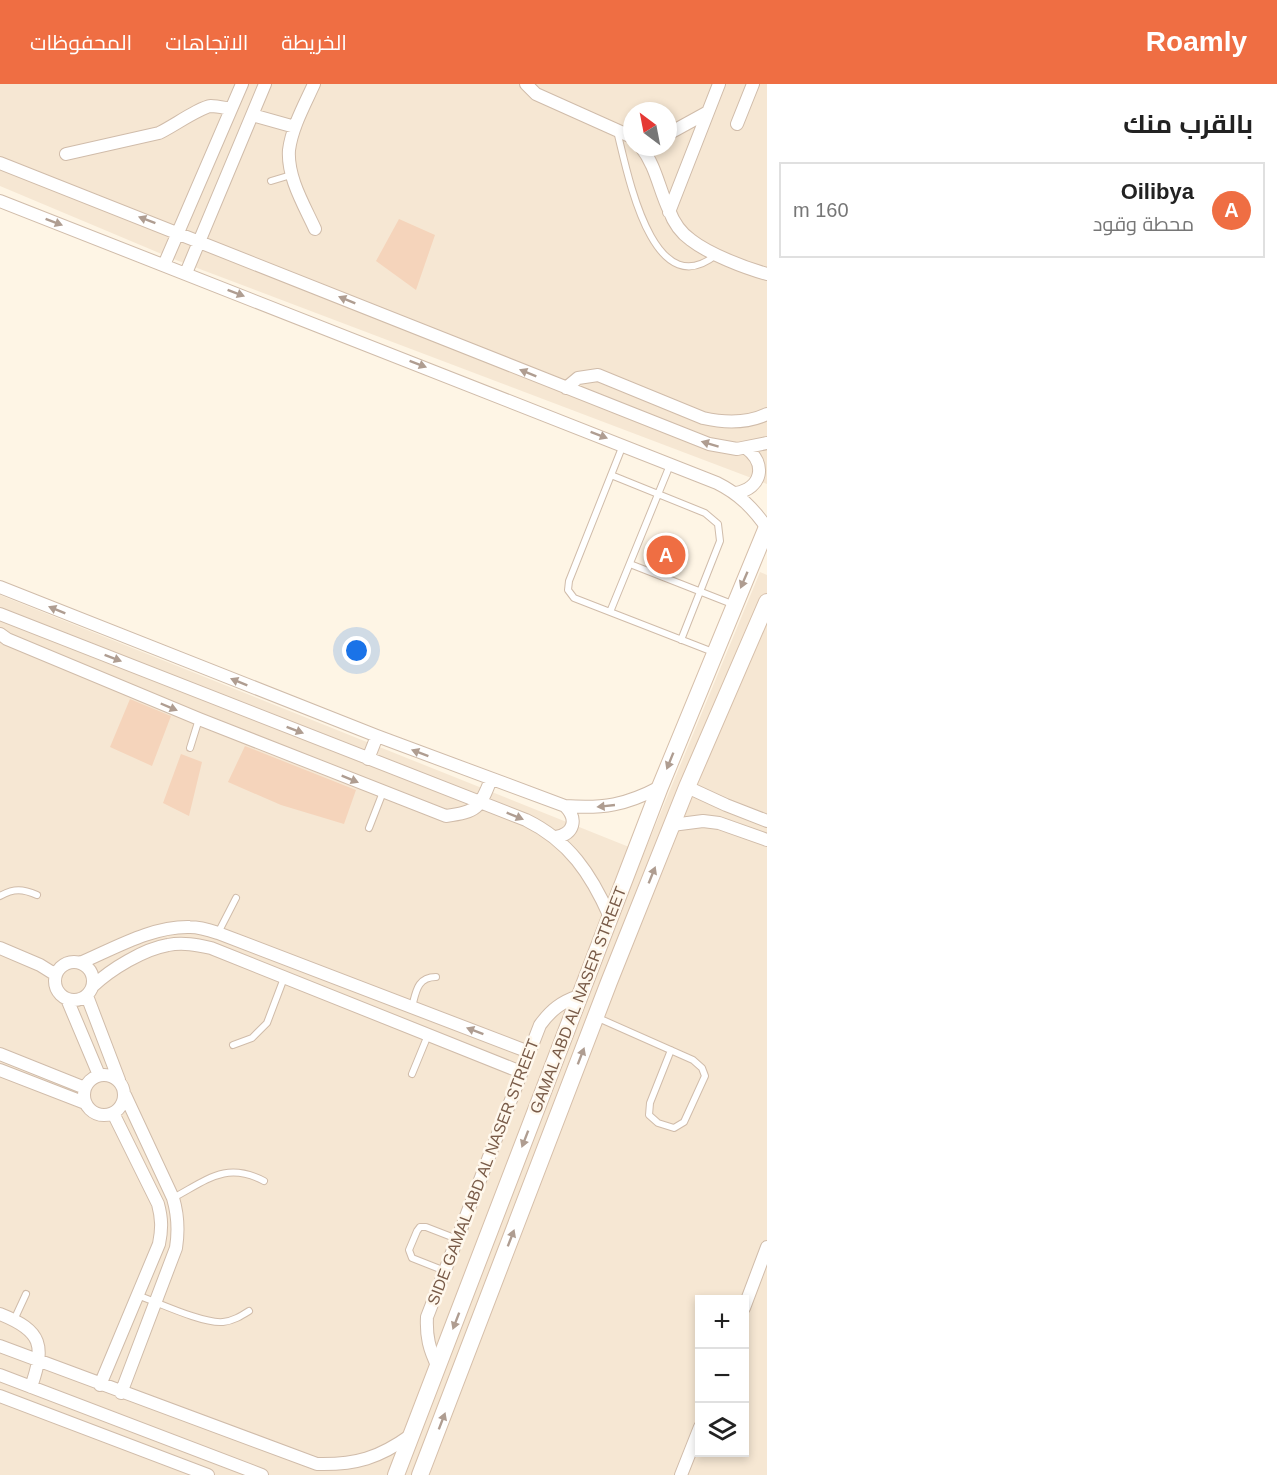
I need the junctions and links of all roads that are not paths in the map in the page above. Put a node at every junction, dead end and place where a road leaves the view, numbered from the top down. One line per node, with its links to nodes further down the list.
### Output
1 (242, 84): 7 (street)
2 (265, 84): 9 (street)
3 (314, 84): 11 (street)
4 (526, 84): 13 (street)
5 (719, 84): 8 (street)
6 (753, 84): 10 (street)
7 (231, 109): 15 (street); 16 (street)
8 (708, 112): 12 (street); 23 (street)
9 (252, 115): 11 (street); 18 (street)
10 (737, 124)
11 (296, 127): 20 (street)
12 (677, 129)
13 (617, 130): 14 (street); 27 (lane)
14 (623, 133)
15 (212, 152): 18 (street); 25 (street)
16 (66, 154)
17 (646, 156): 23 (street)
18 (232, 161): 26 (street)
19 (0, 163): 25 (street, one-way to 19)
20 (292, 175): 21 (lane); 24 (street)
21 (271, 181)
22 (0, 201): 28 (street, one-way to 28)
23 (669, 212): 27 (street)
24 (315, 229)
25 (178, 233): 26 (street); 28 (street)
26 (199, 241): 29 (street); 31 (street, one-way to 26)
27 (717, 254): 30 (street)
28 (164, 265): 29 (street)
29 (186, 273): 34 (street, one-way to 34)
30 (766, 275)
31 (566, 388): 32 (street); 35 (street, one-way to 31)
32 (767, 414)
33 (767, 443): 35 (street)
34 (623, 445): 36 (street); 37 (lane)
35 (746, 448): 38 (street)
36 (670, 464): 38 (street); 39 (lane)
37 (611, 475): 39 (lane); 46 (lane)
38 (736, 493): 40 (street)
39 (658, 494): 41 (lane); 43 (lane)
40 (767, 527): 45 (main road, GAMAL ABD AL NASER STREET, one-way to 45)
41 (630, 564): 43 (lane); 46 (lane)
42 (0, 587): 52 (street, one-way to 42)
43 (700, 592): 45 (lane); 49 (lane)
44 (767, 602): 57 (main road, GAMAL ABD AL NASER STREET)
45 (734, 605): 50 (main road, GAMAL ABD AL NASER STREET)
46 (610, 612): 49 (lane)
47 (0, 614): 54 (street, one-way to 54)
48 (0, 634): 51 (street, one-way to 51)
49 (681, 640): 50 (lane)
50 (714, 652): 56 (main road, GAMAL ABD AL NASER STREET, one-way to 56)
51 (199, 719): 53 (lane); 58 (street, one-way to 58)
52 (377, 736): 54 (street); 55 (street, one-way to 52)
53 (190, 748)
54 (368, 759): 59 (street)
55 (491, 779): 59 (street); 60 (street)
56 (660, 787): 60 (street, one-way to 60); 69 (main road, GAMAL ABD AL NASER STREET)
57 (687, 787): 61 (street); 62 (main road, GAMAL ABD AL NASER STREET)
58 (383, 792): 59 (street); 63 (lane)
59 (483, 802): 64 (street, one-way to 64)
60 (565, 806): 64 (street)
61 (767, 821)
62 (672, 825): 65 (street); 82 (main road, GAMAL ABD AL NASER STREET, one-way to 62)
63 (369, 828)
64 (556, 837): 69 (street)
65 (767, 840)
66 (37, 895): 67 (lane)
67 (0, 896)
68 (236, 898): 70 (lane)
69 (610, 917): 78 (main road, GAMAL ABD AL NASER STREET)
70 (218, 933): 72 (street); 76 (street)
71 (0, 948): 73 (street)
72 (80, 963): 73 (street); 77 (street)
73 (56, 975): 79 (street)
74 (436, 977): 81 (lane)
75 (284, 978): 77 (street); 80 (street); 84 (lane)
76 (360, 987): 80 (street); 81 (street)
77 (90, 991): 79 (street); 92 (street)
78 (579, 996): 86 (street, SIDE GAMAL ABD AL NASER STREET); 111 (main road, GAMAL ABD AL NASER STREET, one-way to 111)
79 (67, 999): 91 (street)
80 (353, 1005): 83 (street)
81 (412, 1007): 86 (street, one-way to 81)
82 (596, 1016): 85 (lane); 125 (main road, GAMAL ABD AL NASER STREET, one-way to 82)
83 (428, 1035): 89 (street); 90 (lane)
84 (233, 1045)
85 (671, 1050): 85 (lane)
86 (529, 1052): 89 (street, SIDE GAMAL ABD AL NASER STREET)
87 (0, 1054): 93 (street)
88 (0, 1070): 95 (street)
89 (521, 1072): 99 (street, SIDE GAMAL ABD AL NASER STREET)
90 (412, 1074)
91 (99, 1075): 92 (street); 93 (street)
92 (119, 1080): 94 (street)
93 (85, 1088): 95 (street)
94 (125, 1095): 96 (street); 98 (street)
95 (85, 1102): 96 (street)
96 (113, 1113): 103 (street)
97 (264, 1181): 98 (lane)
98 (173, 1198): 105 (street)
99 (457, 1239): 101 (street, SIDE GAMAL ABD AL NASER STREET); 101 (lane)
100 (767, 1247): 104 (street)
101 (445, 1271): 111 (street, SIDE GAMAL ABD AL NASER STREET)
102 (26, 1294): 108 (lane)
103 (137, 1295): 105 (lane); 113 (street)
104 (749, 1295)
105 (156, 1302): 106 (lane); 115 (street)
106 (249, 1311)
107 (0, 1314): 108 (street)
108 (14, 1320): 110 (street)
109 (0, 1347): 110 (street)
110 (40, 1362): 113 (street); 114 (street)
111 (438, 1367): 117 (main road, GAMAL ABD AL NASER STREET)
112 (0, 1375): 114 (street)
113 (100, 1384): 115 (street)
114 (31, 1387): 123 (street)
115 (121, 1393): 120 (street)
116 (0, 1396): 119 (street)
117 (411, 1435): 120 (street); 124 (main road, GAMAL ABD AL NASER STREET)
118 (695, 1438): 126 (street)
119 (174, 1462): 121 (street); 122 (street)
120 (318, 1470)
121 (168, 1475)
122 (208, 1475)
123 (262, 1475)
124 (396, 1475)
125 (420, 1475)
126 (681, 1475)

